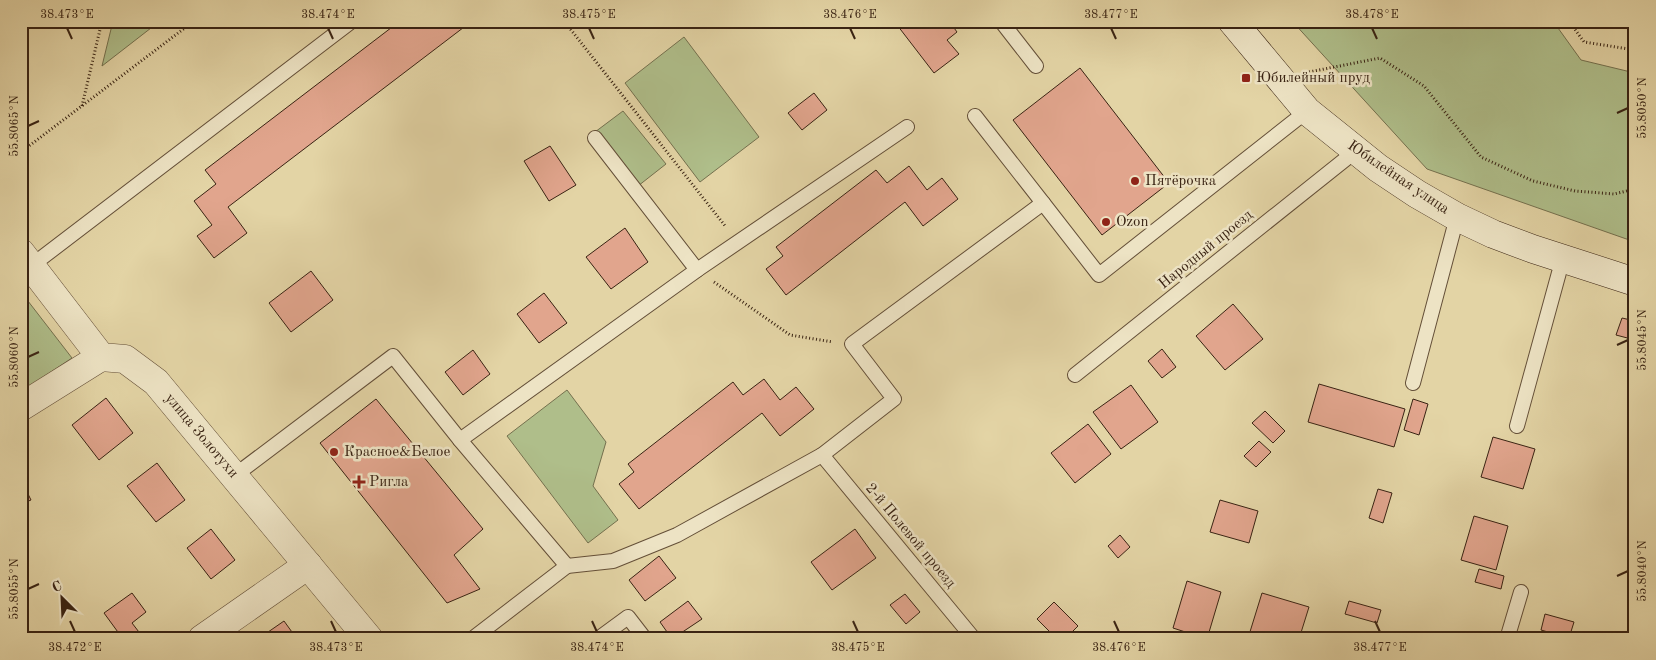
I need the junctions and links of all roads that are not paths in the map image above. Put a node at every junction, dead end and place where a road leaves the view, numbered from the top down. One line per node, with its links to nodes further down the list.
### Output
1 (352, 21): 13 (lane)
2 (1001, 21): 4 (lane)
3 (1232, 21): 5 (street, Юбилейная улица)
4 (1036, 66)
5 (1307, 111): 9 (street, Юбилейная улица); 10 (lane)
6 (975, 116): 10 (lane)
7 (907, 126): 14 (lane)
8 (595, 138): 14 (lane)
9 (1356, 150): 11 (street, Юбилейная улица); 17 (lane, Народный проезд)
10 (1043, 203): 22 (lane)
11 (1457, 217): 12 (street, Юбилейная улица); 18 (lane)
12 (1562, 258): 15 (street, Юбилейная улица); 20 (lane)
13 (26, 260): 16 (street)
14 (697, 270): 21 (lane)
15 (1635, 282)
16 (101, 357): 19 (street); 23 (street, улица Золотухи)
17 (1075, 374)
18 (1413, 384)
19 (21, 407)
20 (1517, 426)
21 (460, 440): 23 (lane); 25 (lane)
22 (822, 455): 25 (lane); 32 (lane, 2-й Полевой проезд)
23 (234, 476): 24 (street, улица Золотухи)
24 (308, 565): 28 (street); 29 (street, улица Золотухи)
25 (567, 566): 30 (lane)
26 (1521, 592): 33 (lane)
27 (643, 636): 31 (lane)
28 (202, 639)
29 (369, 639)
30 (472, 639)
31 (598, 639)
32 (974, 639)
33 (1507, 639)

